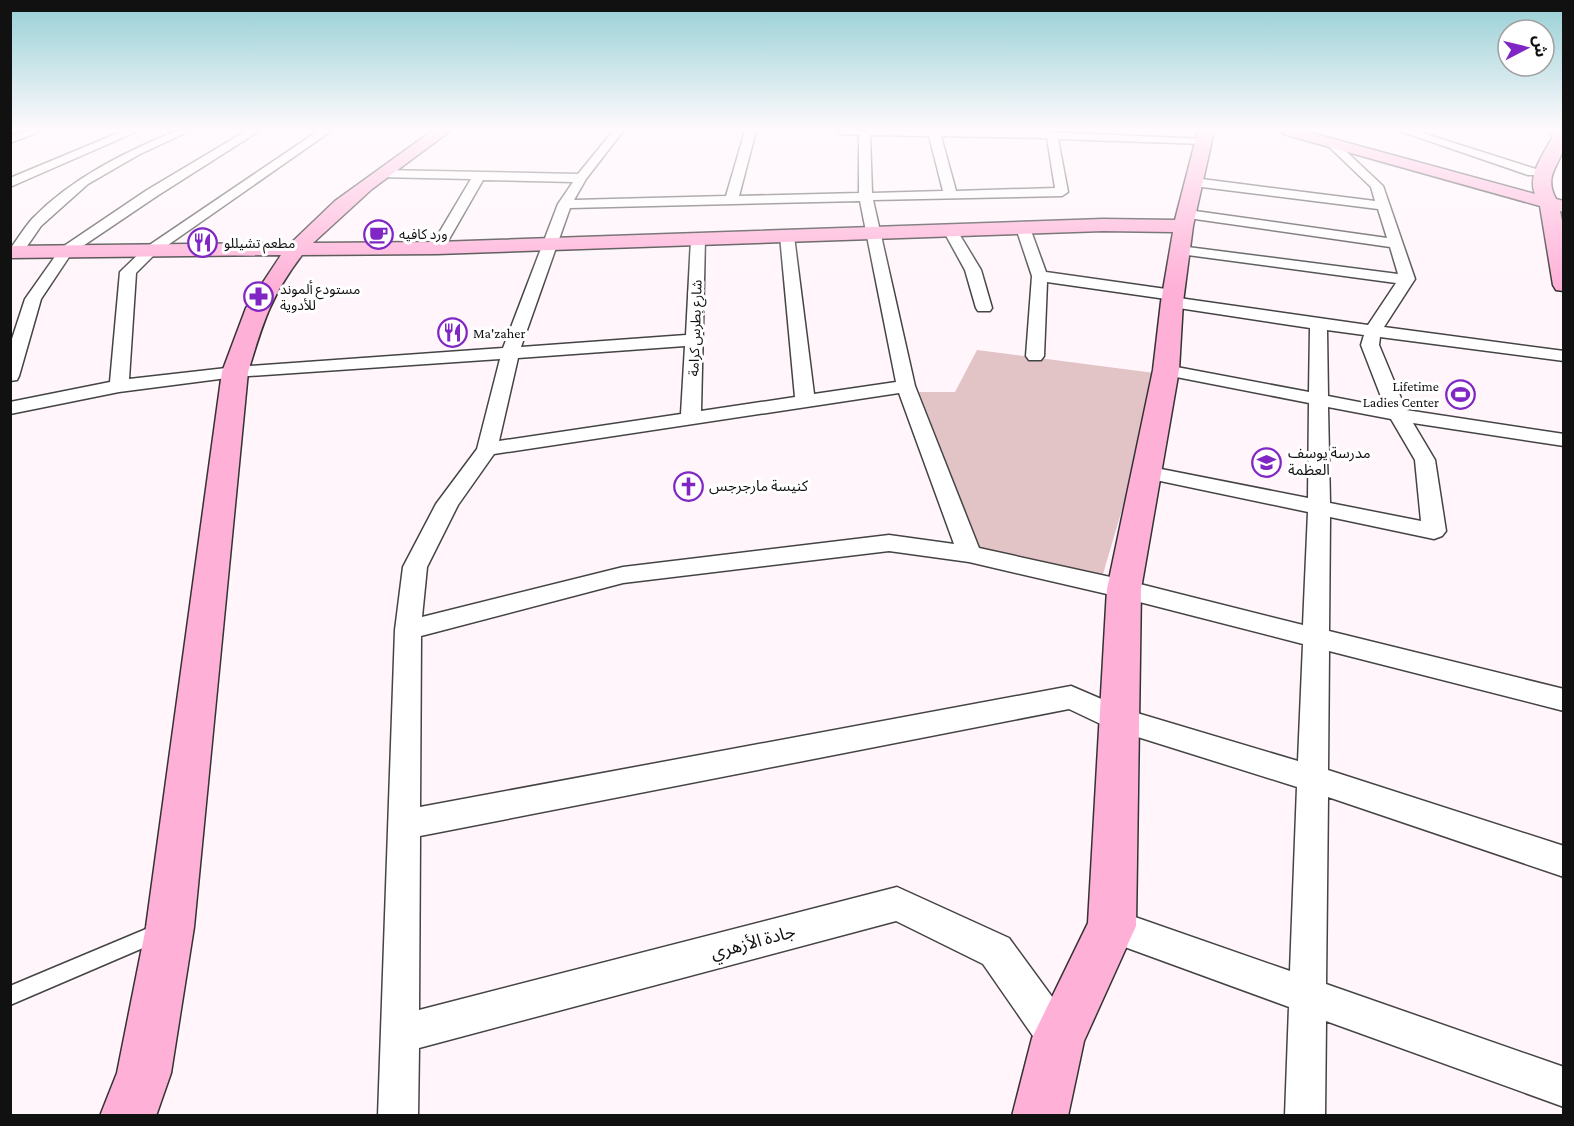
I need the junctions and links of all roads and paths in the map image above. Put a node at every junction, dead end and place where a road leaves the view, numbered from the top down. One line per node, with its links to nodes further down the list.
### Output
1 (81, 184): 36 (street)
2 (167, 184): 34 (street)
3 (248, 184): 35 (street)
4 (369, 184): 32 (main road)
5 (474, 184): 31 (street)
6 (578, 184): 20 (street)
7 (736, 184): 18 (street)
8 (866, 184): 17 (street)
9 (948, 184): 16 (street)
10 (1061, 184): 16 (street)
11 (1194, 184): 23 (main road)
12 (1200, 184): 22 (street)
13 (1374, 184): 21 (street)
14 (1486, 184): 19 (main road)
15 (1541, 184): 19 (main road)
16 (950, 194): 17 (street)
17 (866, 196): 18 (street); 26 (street)
18 (732, 198): 20 (street)
19 (1559, 202): 40 (main road)
20 (565, 204): 29 (street)
21 (1383, 206): 22 (street); 30 (street)
22 (1312, 214): 23 (street); 30 (street); 37 (street)
23 (1186, 220): 24 (main road); 33 (main road)
24 (1023, 228): 25 (main road); 38 (street)
25 (950, 230): 26 (main road); 42 (street)
26 (874, 232): 27 (main road); 53 (street)
27 (787, 236): 28 (main road); 55 (street)
28 (698, 239): 29 (main road); 45 (street, شارع بطرس كرامة)
29 (551, 244): 31 (main road); 46 (street)
30 (1396, 244): 39 (street)
31 (437, 248): 32 (main road)
32 (295, 250): 35 (main road); 50 (main road)
33 (1180, 250): 37 (street); 41 (main road)
34 (66, 251): 35 (main road); 36 (main road); 51 (street)
35 (150, 251): 52 (street)
36 (13, 252)
37 (1311, 268): 39 (street)
38 (1040, 276): 41 (street); 47 (street)
39 (1407, 279): 44 (street)
40 (1563, 285)
41 (1173, 298): 43 (street); 49 (main road)
42 (984, 308)
43 (1318, 324): 44 (street); 54 (street)
44 (1373, 331): 48 (street); 57 (street)
45 (695, 340): 46 (street); 58 (street, شارع بطرس كرامة)
46 (510, 352): 50 (street); 60 (street)
47 (1035, 356)
48 (1563, 356)
49 (1166, 370): 54 (street); 61 (main road)
50 (235, 372): 52 (street); 73 (main road)
51 (10, 376)
52 (119, 386): 56 (street)
53 (906, 386): 55 (street); 63 (street)
54 (1318, 398): 57 (street); 62 (street)
55 (805, 401): 58 (street)
56 (10, 408)
57 (1398, 415): 59 (street); 62 (street)
58 (691, 418): 60 (street)
59 (1563, 440)
60 (487, 449): 65 (street)
61 (1146, 472): 62 (street); 64 (main road)
62 (1319, 509): 66 (street)
63 (969, 554): 64 (street); 65 (street)
64 (1124, 589): 66 (street); 68 (main road)
65 (408, 630): 70 (street)
66 (1316, 638): 67 (street); 69 (street)
67 (1563, 700)
68 (1119, 720): 69 (street); 70 (street); 72 (main road)
69 (1312, 778): 71 (street); 74 (street)
70 (406, 824): 76 (street)
71 (1563, 862)
72 (1112, 926): 74 (street); 77 (main road)
73 (170, 927): 75 (lane); 79 (main road)
74 (1308, 995): 78 (street); 82 (street)
75 (10, 996)
76 (400, 1034): 77 (street, جادة الأزهري); 80 (street)
77 (1058, 1038): 81 (main road)
78 (1563, 1087)
79 (128, 1116)
80 (398, 1116)
81 (1040, 1116)
82 (1305, 1116)

